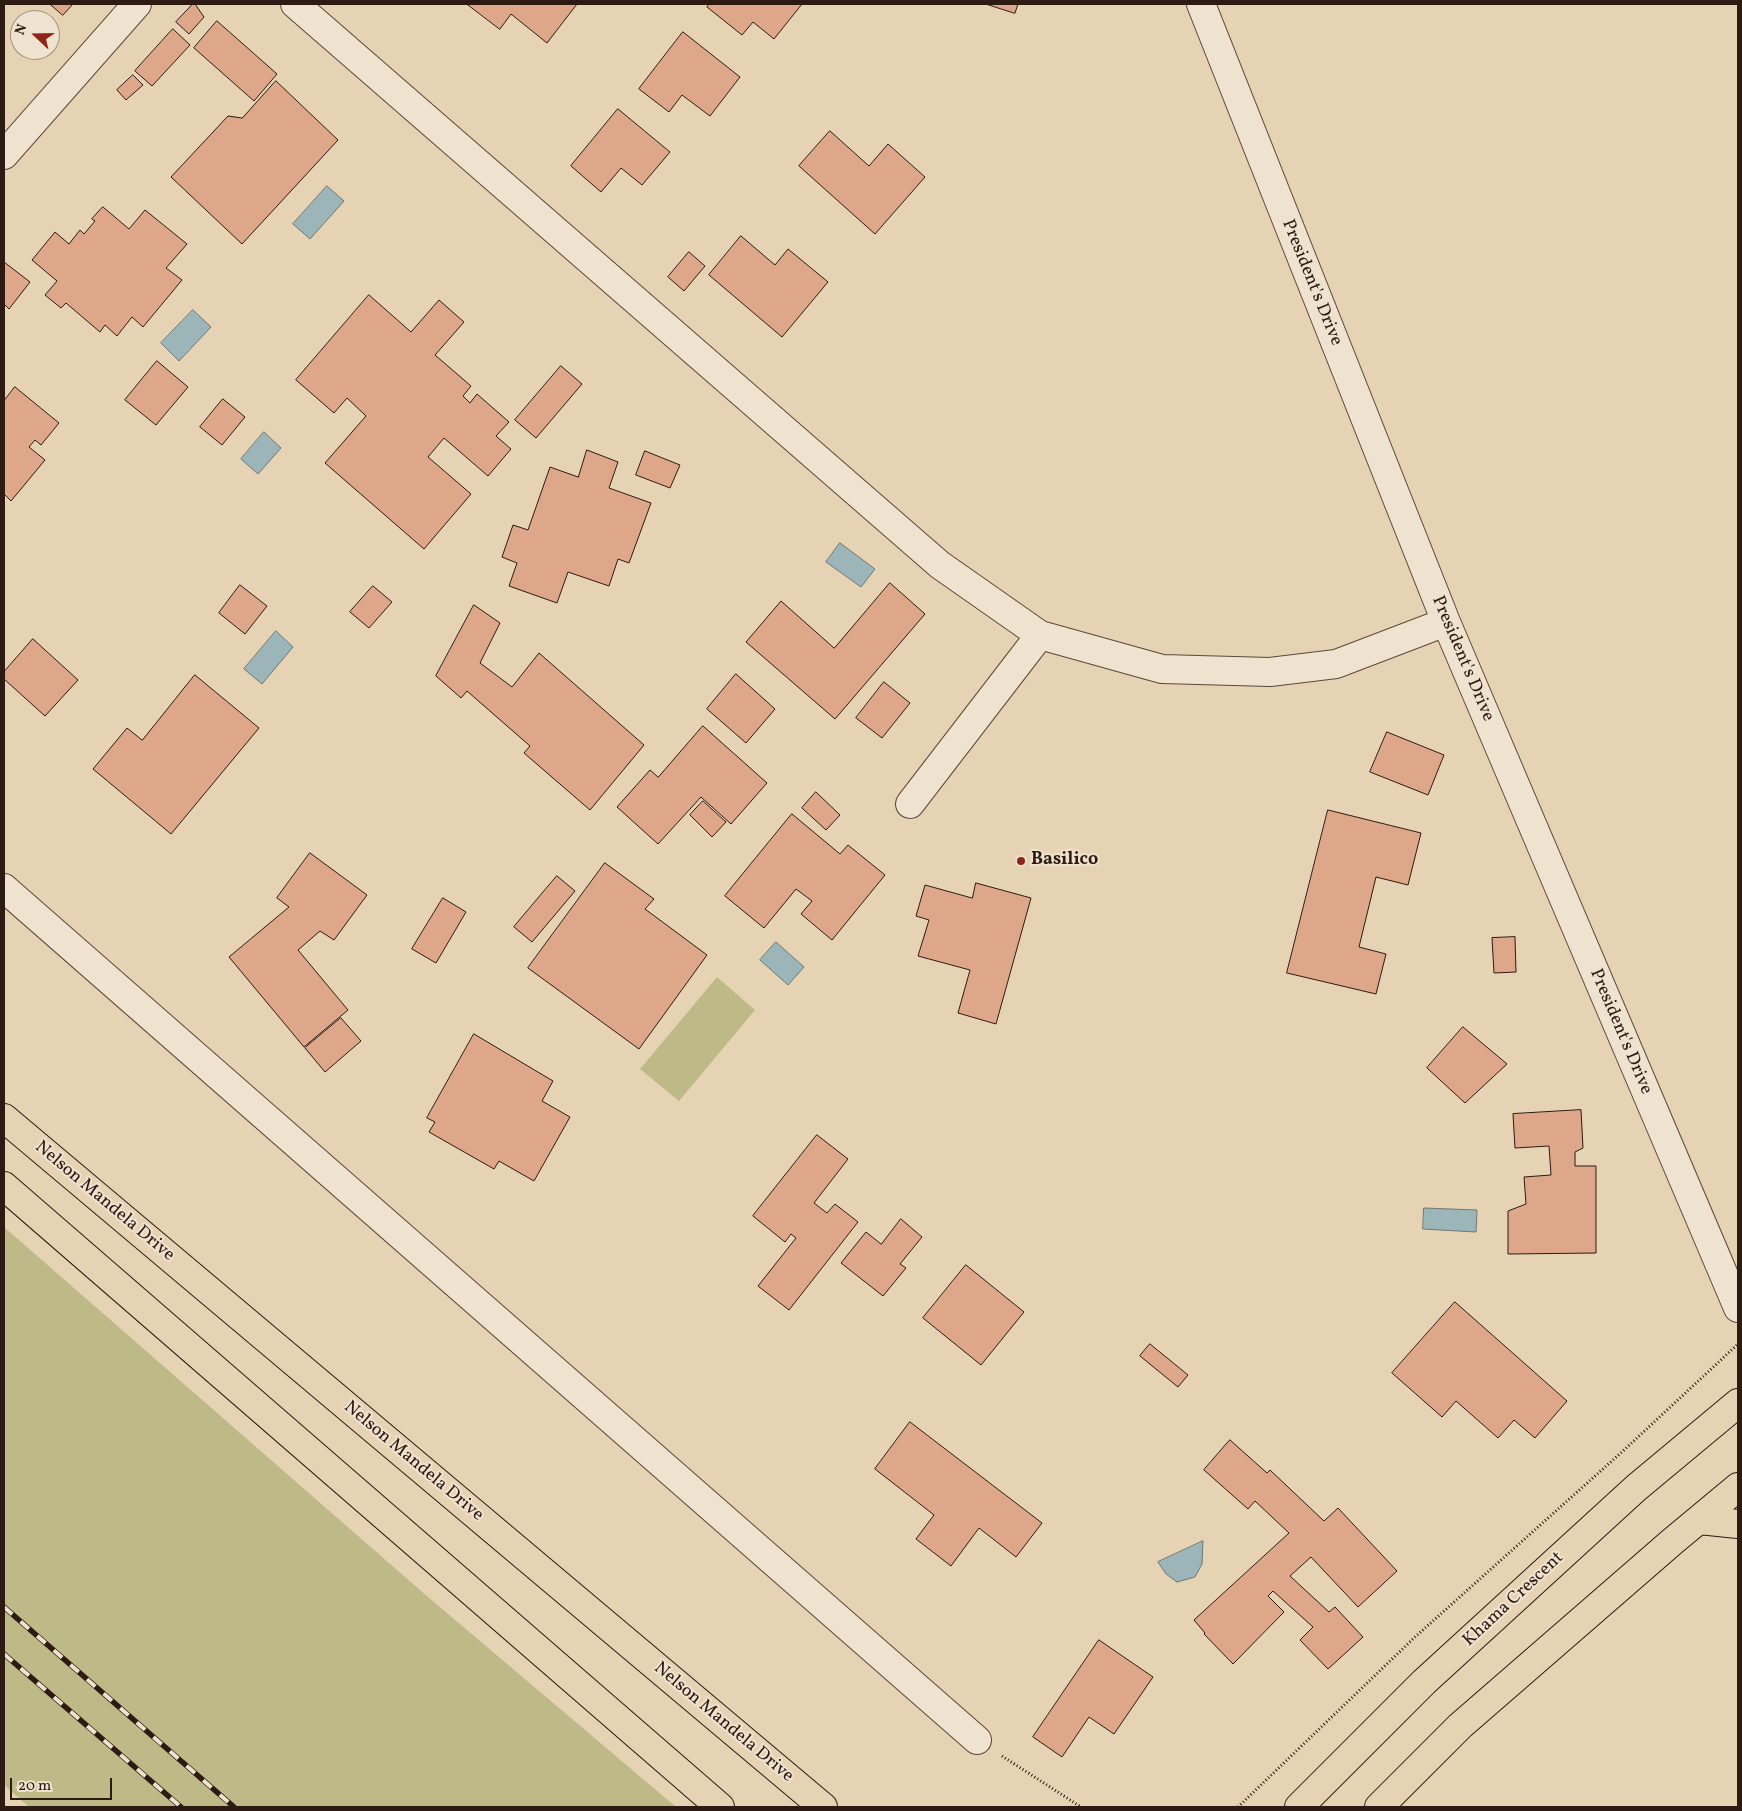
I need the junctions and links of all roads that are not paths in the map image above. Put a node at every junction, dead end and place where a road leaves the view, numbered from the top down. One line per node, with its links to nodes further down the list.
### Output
1 (137, 4): 4 (street)
2 (295, 4): 6 (street)
3 (1201, 4): 5 (street, President's Drive)
4 (4, 155)
5 (1446, 622): 6 (street); 11 (street, President's Drive)
6 (1040, 635): 7 (street)
7 (910, 804)
8 (4, 888): 16 (street)
9 (4, 1118): 18 (main road, Nelson Mandela Drive)
10 (4, 1186): 17 (main road)
11 (1738, 1308)
12 (1738, 1403): 19 (main road, Khama Crescent)
13 (1738, 1487): 14 (main road)
14 (1698, 1520): 15 (main road); 20 (main road)
15 (1738, 1524)
16 (977, 1740)
17 (720, 1807)
18 (823, 1807)
19 (1299, 1807)
20 (1379, 1807)

